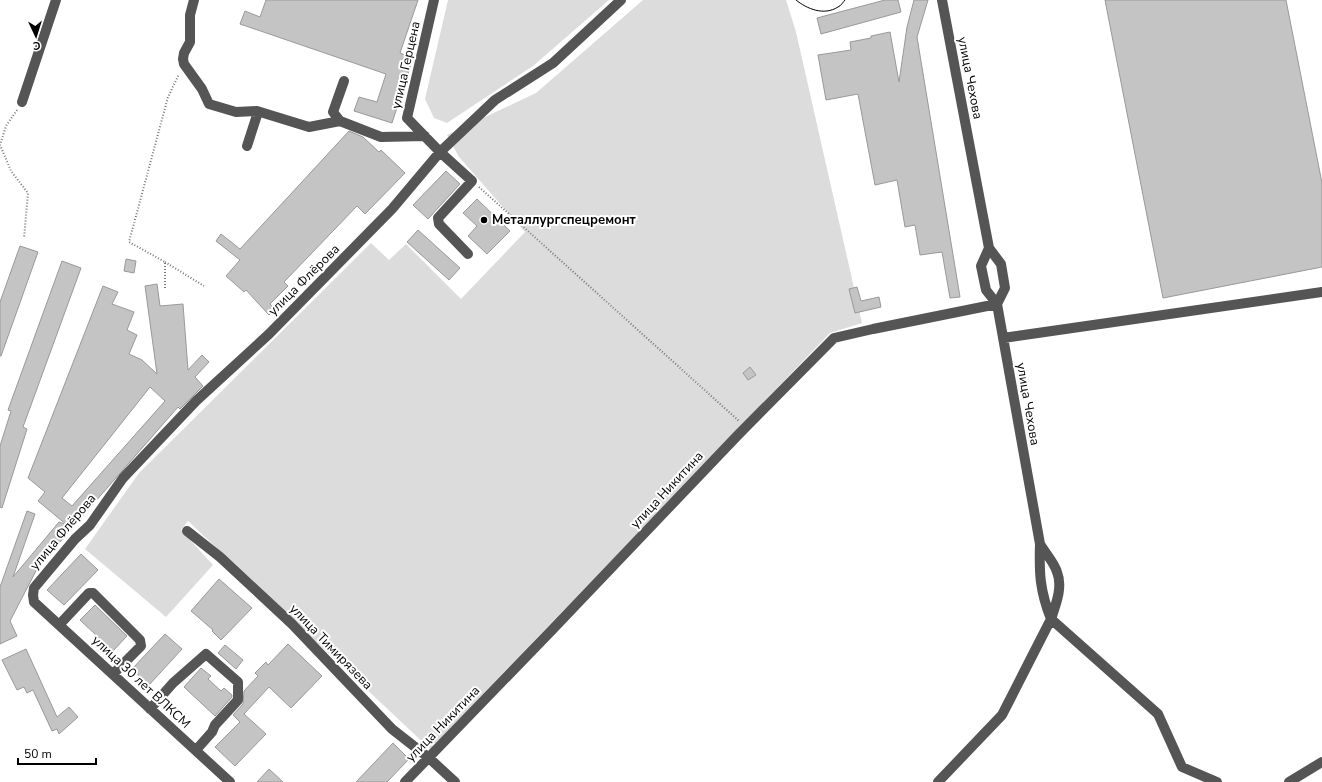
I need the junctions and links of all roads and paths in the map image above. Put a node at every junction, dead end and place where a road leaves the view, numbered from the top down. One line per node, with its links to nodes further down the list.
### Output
1 (56, 0): 8 (street)
2 (194, 0): 6 (street)
3 (434, 0): 11 (street, улица Герцена)
4 (621, 0): 13 (street, улица Флёрова)
5 (942, 0): 16 (street, улица Чехова)
6 (184, 64): 9 (street); 18 (path)
7 (344, 81): 10 (street)
8 (22, 102): 15 (path)
9 (258, 112): 10 (street); 12 (street)
10 (340, 121): 11 (street)
11 (425, 136): 13 (street, улица Герцена)
12 (247, 146)
13 (440, 152): 14 (street, улица Герцена); 27 (street, улица Флёрова)
14 (472, 181): 17 (street); 24 (path)
15 (24, 238)
16 (989, 248): 22 (street, улица Чехова); 22 (street)
17 (468, 254)
18 (165, 262): 19 (path); 20 (path)
19 (204, 286)
20 (165, 288)
21 (1322, 292): 23 (street)
22 (997, 304): 23 (street, улица Чехова); 24 (street, улица Никитина)
23 (1003, 338): 26 (street, улица Чехова)
24 (745, 427): 33 (street, улица Никитина)
25 (187, 531): 33 (street, улица Тимирязева)
26 (1040, 544): 28 (street, улица Чехова); 28 (street)
27 (34, 602): 29 (street, улица 30 лет ВЛКСМ)
28 (1051, 619): 38 (street); 39 (street)
29 (59, 625): 30 (street, улица 30 лет ВЛКСМ); 30 (street)
30 (113, 674): 31 (street, улица 30 лет ВЛКСМ)
31 (150, 708): 32 (street, улица 30 лет ВЛКСМ); 32 (street)
32 (196, 750): 35 (street, улица 30 лет ВЛКСМ)
33 (429, 758): 36 (street, улица Никитина); 37 (street, улица Тимирязева)
34 (1322, 762): 40 (street)
35 (230, 782)
36 (405, 782)
37 (455, 782)
38 (938, 782)
39 (1217, 782)
40 (1288, 782)

